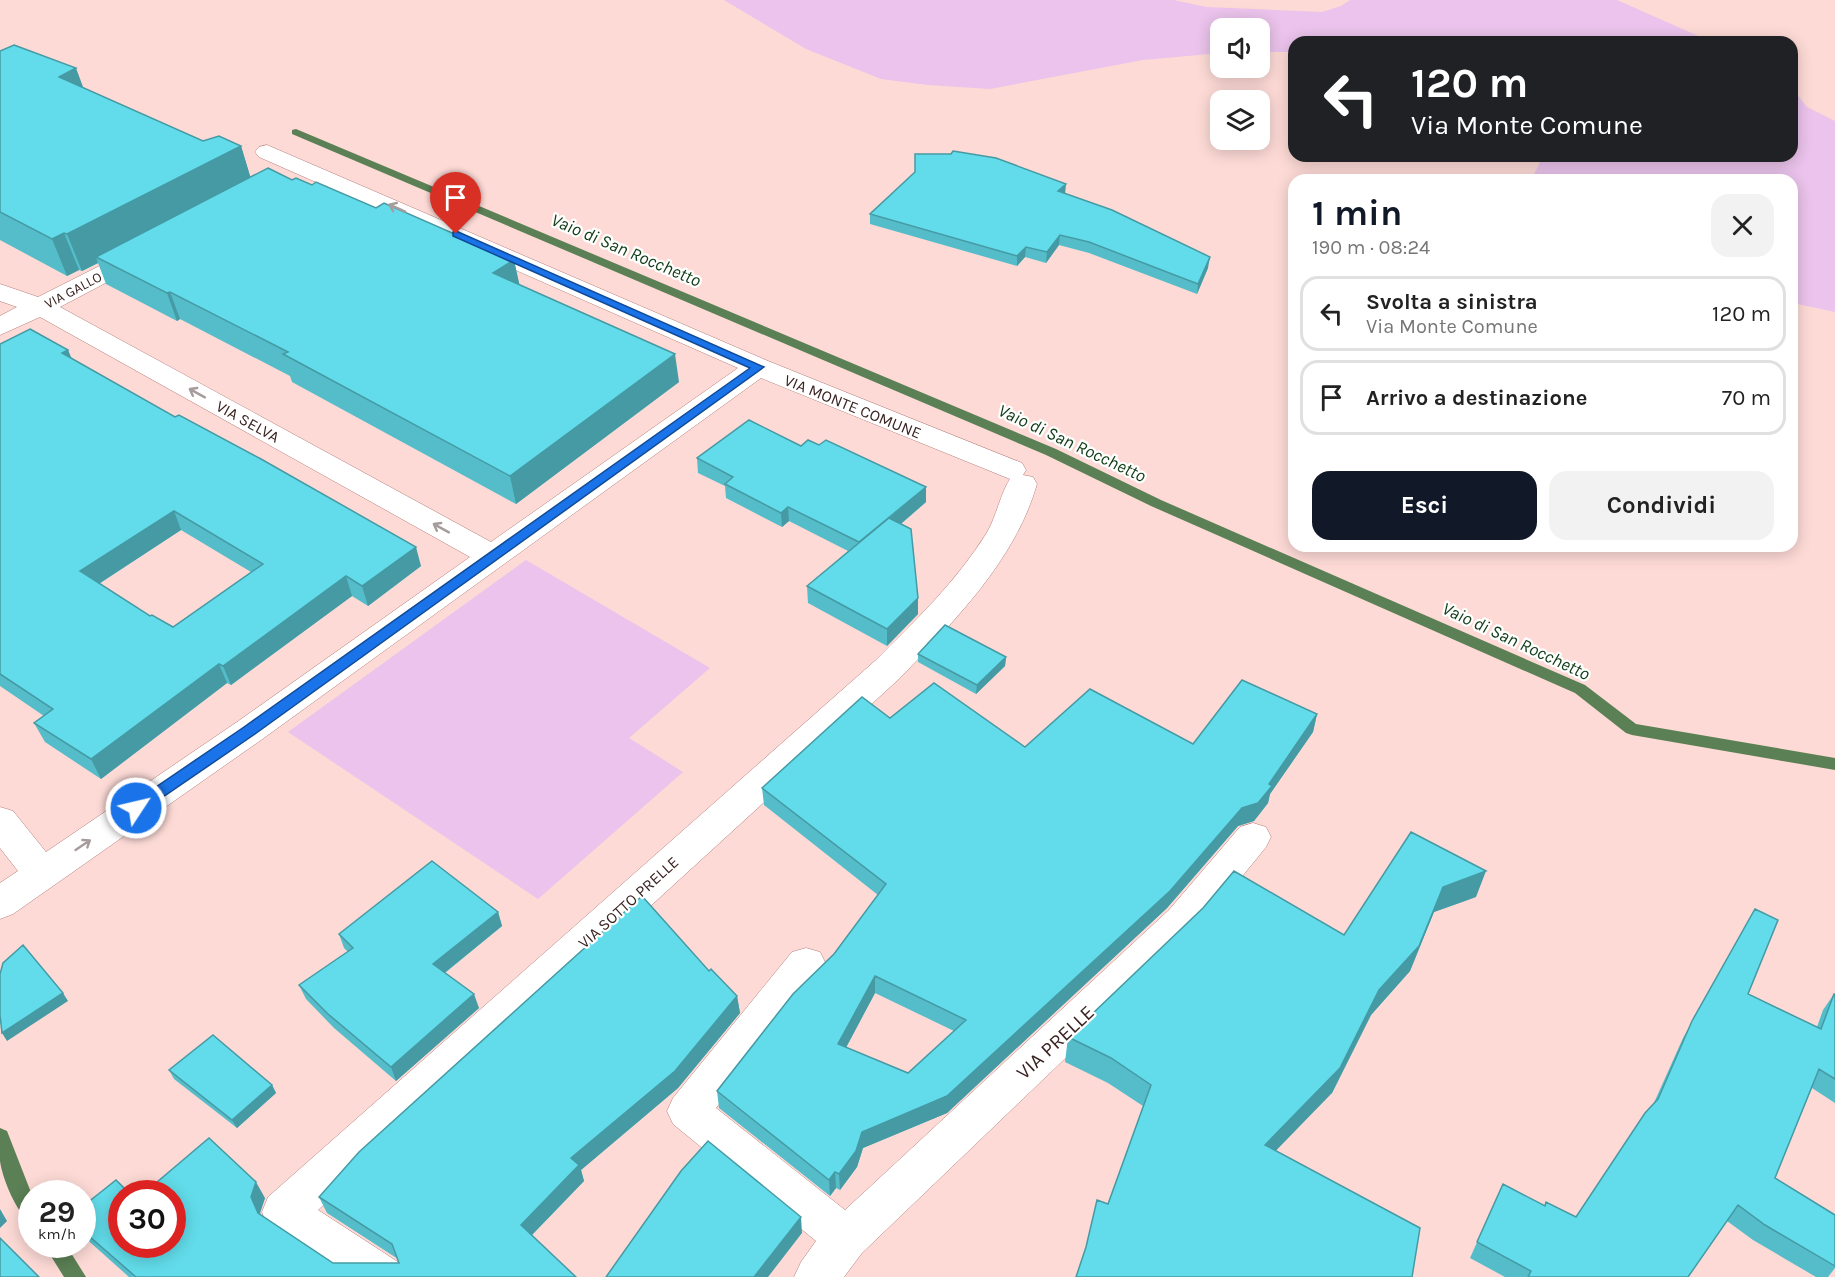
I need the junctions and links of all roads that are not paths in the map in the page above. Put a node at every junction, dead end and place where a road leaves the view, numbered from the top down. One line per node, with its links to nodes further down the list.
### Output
1 (267, 152): 2 (street, VIA MONTE COMUNE)
2 (305, 167): 3 (street); 8 (street, VIA MONTE COMUNE, one-way to 2)
3 (274, 184)
4 (168, 240): 6 (street, VIA GALLO)
5 (0, 292): 6 (street, VIA SELVA)
6 (41, 307): 7 (street, VIA GALLO); 10 (street, VIA SELVA, one-way to 6)
7 (0, 327)
8 (759, 367): 9 (street, VIA MONTE COMUNE); 10 (street)
9 (1017, 477): 17 (street, VIA SOTTO PRELLE)
10 (492, 556): 13 (street, one-way to 10)
11 (0, 821): 13 (street)
12 (1253, 837): 16 (street, VIA PRELLE)
13 (41, 873): 14 (street)
14 (0, 903)
15 (806, 964): 16 (street)
16 (846, 1238): 18 (street, VIA PRELLE)
17 (382, 1277)
18 (817, 1277)

